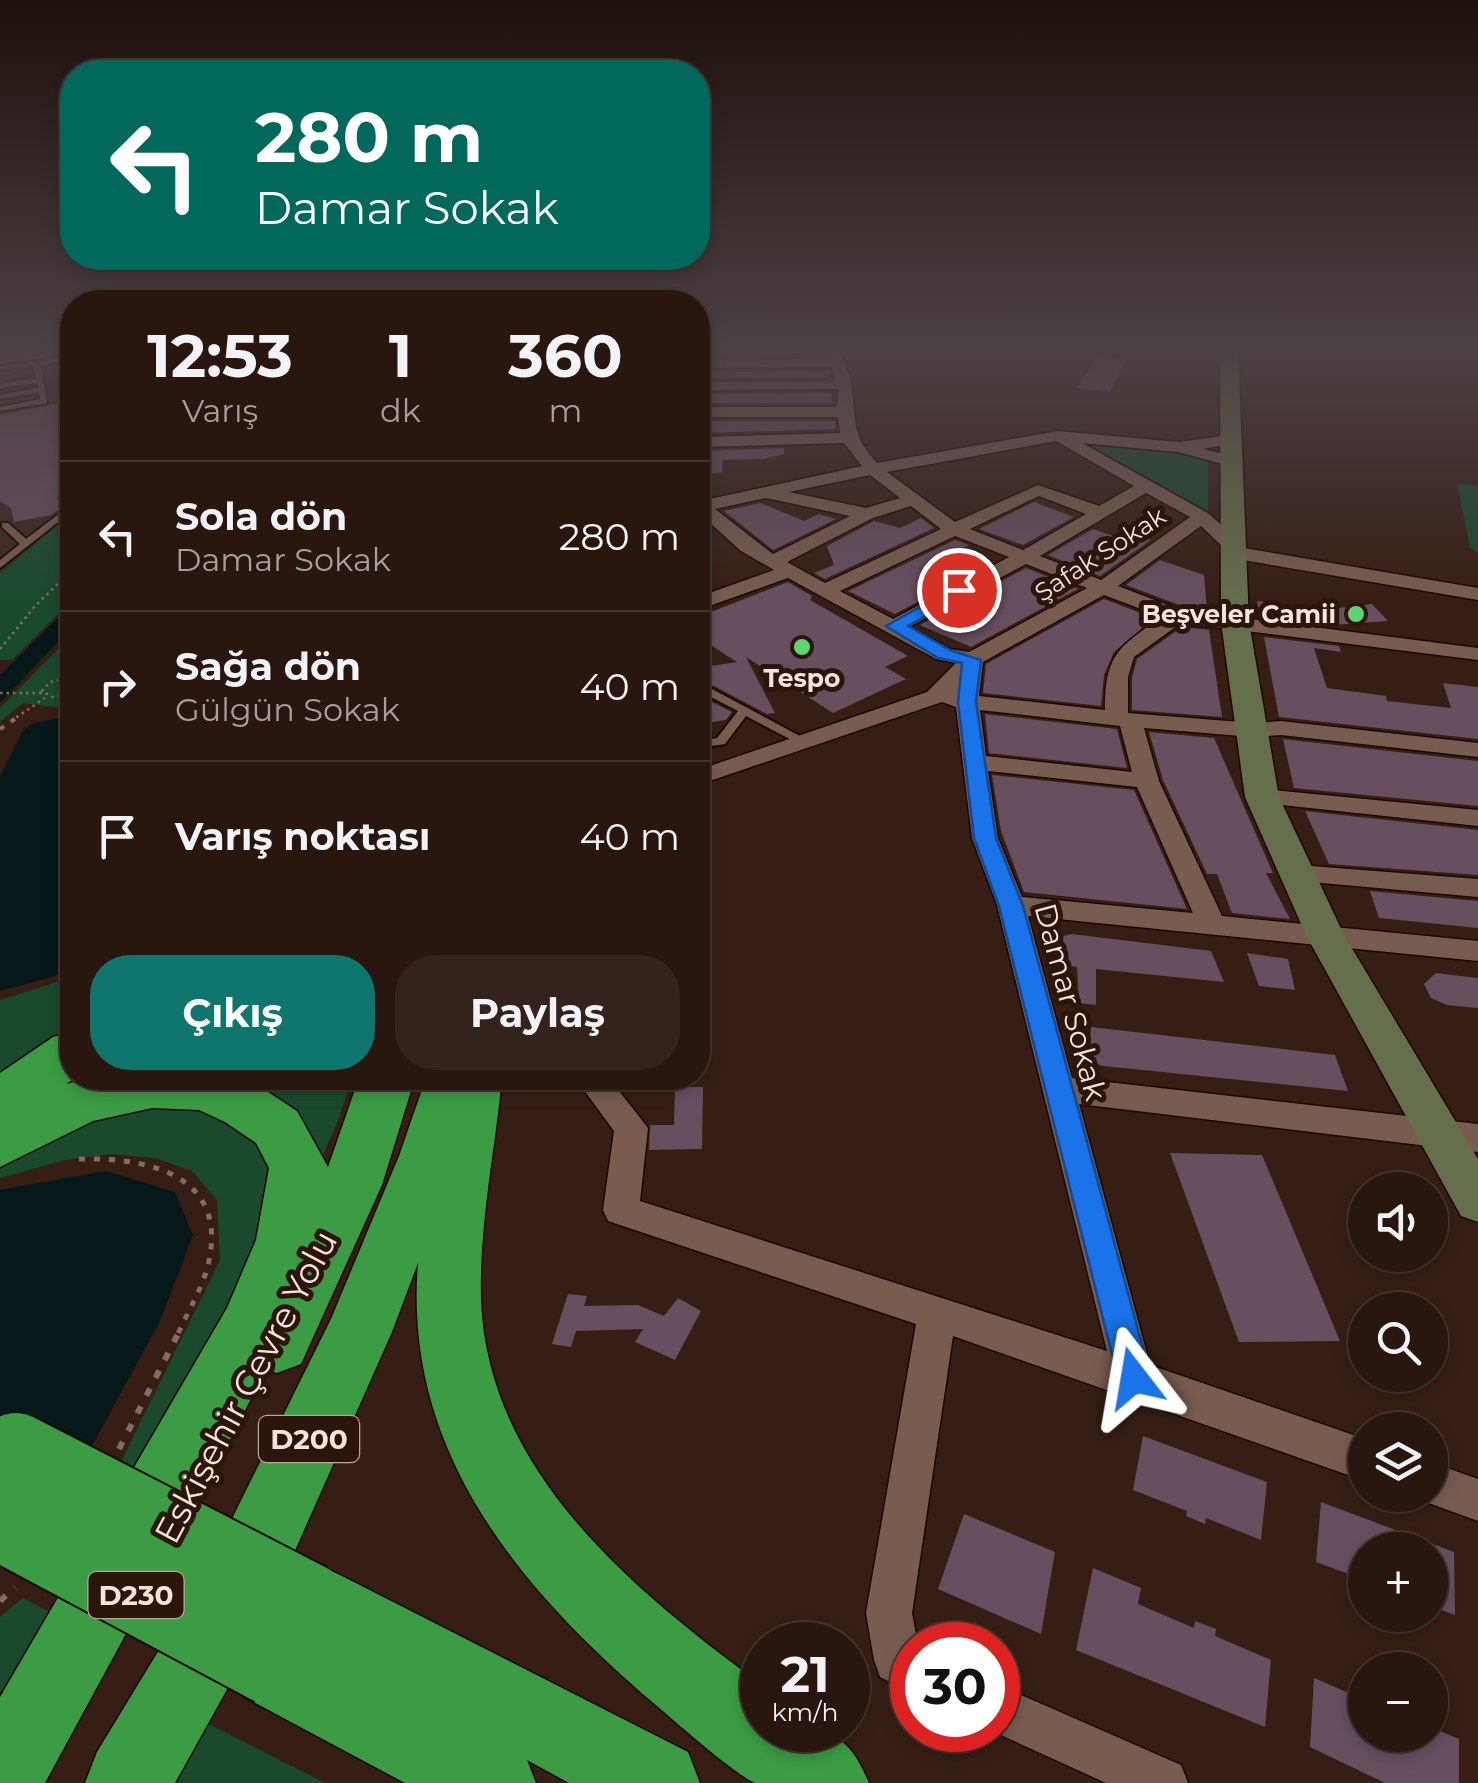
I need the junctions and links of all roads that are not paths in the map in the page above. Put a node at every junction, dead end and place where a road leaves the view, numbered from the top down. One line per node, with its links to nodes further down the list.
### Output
1 (849, 434): 4 (street)
2 (1229, 434): 6 (street)
3 (1058, 436): 6 (street); 7 (street); 8 (street)
4 (850, 438): 5 (street); 7 (street)
5 (710, 442)
6 (1229, 450): 20 (street)
7 (873, 469): 9 (street); 10 (street)
8 (1144, 487): 12 (street); 15 (street)
9 (760, 492): 11 (street); 13 (street)
10 (915, 498): 13 (street); 18 (street)
11 (710, 503)
12 (1098, 512): 18 (street); 21 (street)
13 (866, 514): 23 (street)
14 (710, 516): 23 (street)
15 (1202, 516): 20 (street); 24 (street, Şafak Sokak)
16 (60, 517): 19 (lane)
17 (5, 525): 19 (lane)
18 (953, 529): 21 (street); 25 (street)
19 (26, 544): 22 (lane)
20 (1231, 548): 26 (street); 29 (street)
21 (1023, 554): 24 (street); 30 (street)
22 (0, 565)
23 (783, 566): 25 (street); 27 (street)
24 (1105, 586): 28 (street); 32 (street, Şafak Sokak)
25 (824, 592): 30 (street)
26 (1478, 594)
27 (710, 599)
28 (1177, 616): 29 (street); 37 (street)
29 (1235, 622): 31 (street); 38 (street)
30 (895, 626): 32 (street)
31 (1478, 654)
32 (972, 660): 34 (street, Şafak Sokak); 35 (street, Damar Sokak)
33 (710, 692): 36 (lane)
34 (935, 698): 35 (street); 39 (street)
35 (967, 702): 37 (street); 42 (street, Damar Sokak)
36 (745, 710): 39 (lane); 40 (lane)
37 (1123, 719): 38 (street); 44 (street)
38 (1253, 730): 41 (street); 45 (street)
39 (806, 742): 43 (street)
40 (710, 743)
41 (1478, 750)
42 (977, 762): 44 (street); 49 (street, Damar Sokak)
43 (710, 774)
44 (1147, 780): 50 (street)
45 (1262, 797): 46 (street); 47 (street)
46 (1478, 818)
47 (1298, 874): 48 (street); 51 (street)
48 (1478, 888)
49 (1011, 906): 50 (street); 60 (street, Damar Sokak)
50 (1213, 927): 51 (street)
51 (1325, 935): 52 (street); 62 (street)
52 (1478, 950)
53 (60, 1065): 61 (highway)
54 (134, 1090): 61 (highway)
55 (207, 1090): 75 (highway)
56 (383, 1090): 76 (highway, Eskişehir Çevre Yolu / D200)
57 (449, 1090): 77 (highway, Eskişehir Çevre Yolu / D200)
58 (472, 1090): 80 (highway)
59 (601, 1090): 65 (street)
60 (1060, 1090): 62 (street); 66 (street, Damar Sokak)
61 (2, 1128)
62 (1439, 1135): 63 (street); 64 (street)
63 (1478, 1138)
64 (1478, 1202)
65 (937, 1314): 66 (street); 72 (street)
66 (1134, 1378): 68 (street)
67 (0, 1441): 73 (highway, bridge)
68 (1348, 1454)
69 (1448, 1489): 70 (street)
70 (1478, 1500)
71 (8, 1554): 73 (highway, D230, bridge)
72 (891, 1622)
73 (291, 1635): 78 (highway, D230); 79 (highway)
74 (1020, 1719): 81 (street)
75 (0, 1778)
76 (15, 1783)
77 (128, 1783)
78 (492, 1783)
79 (656, 1783)
80 (826, 1783)
81 (1163, 1783)

